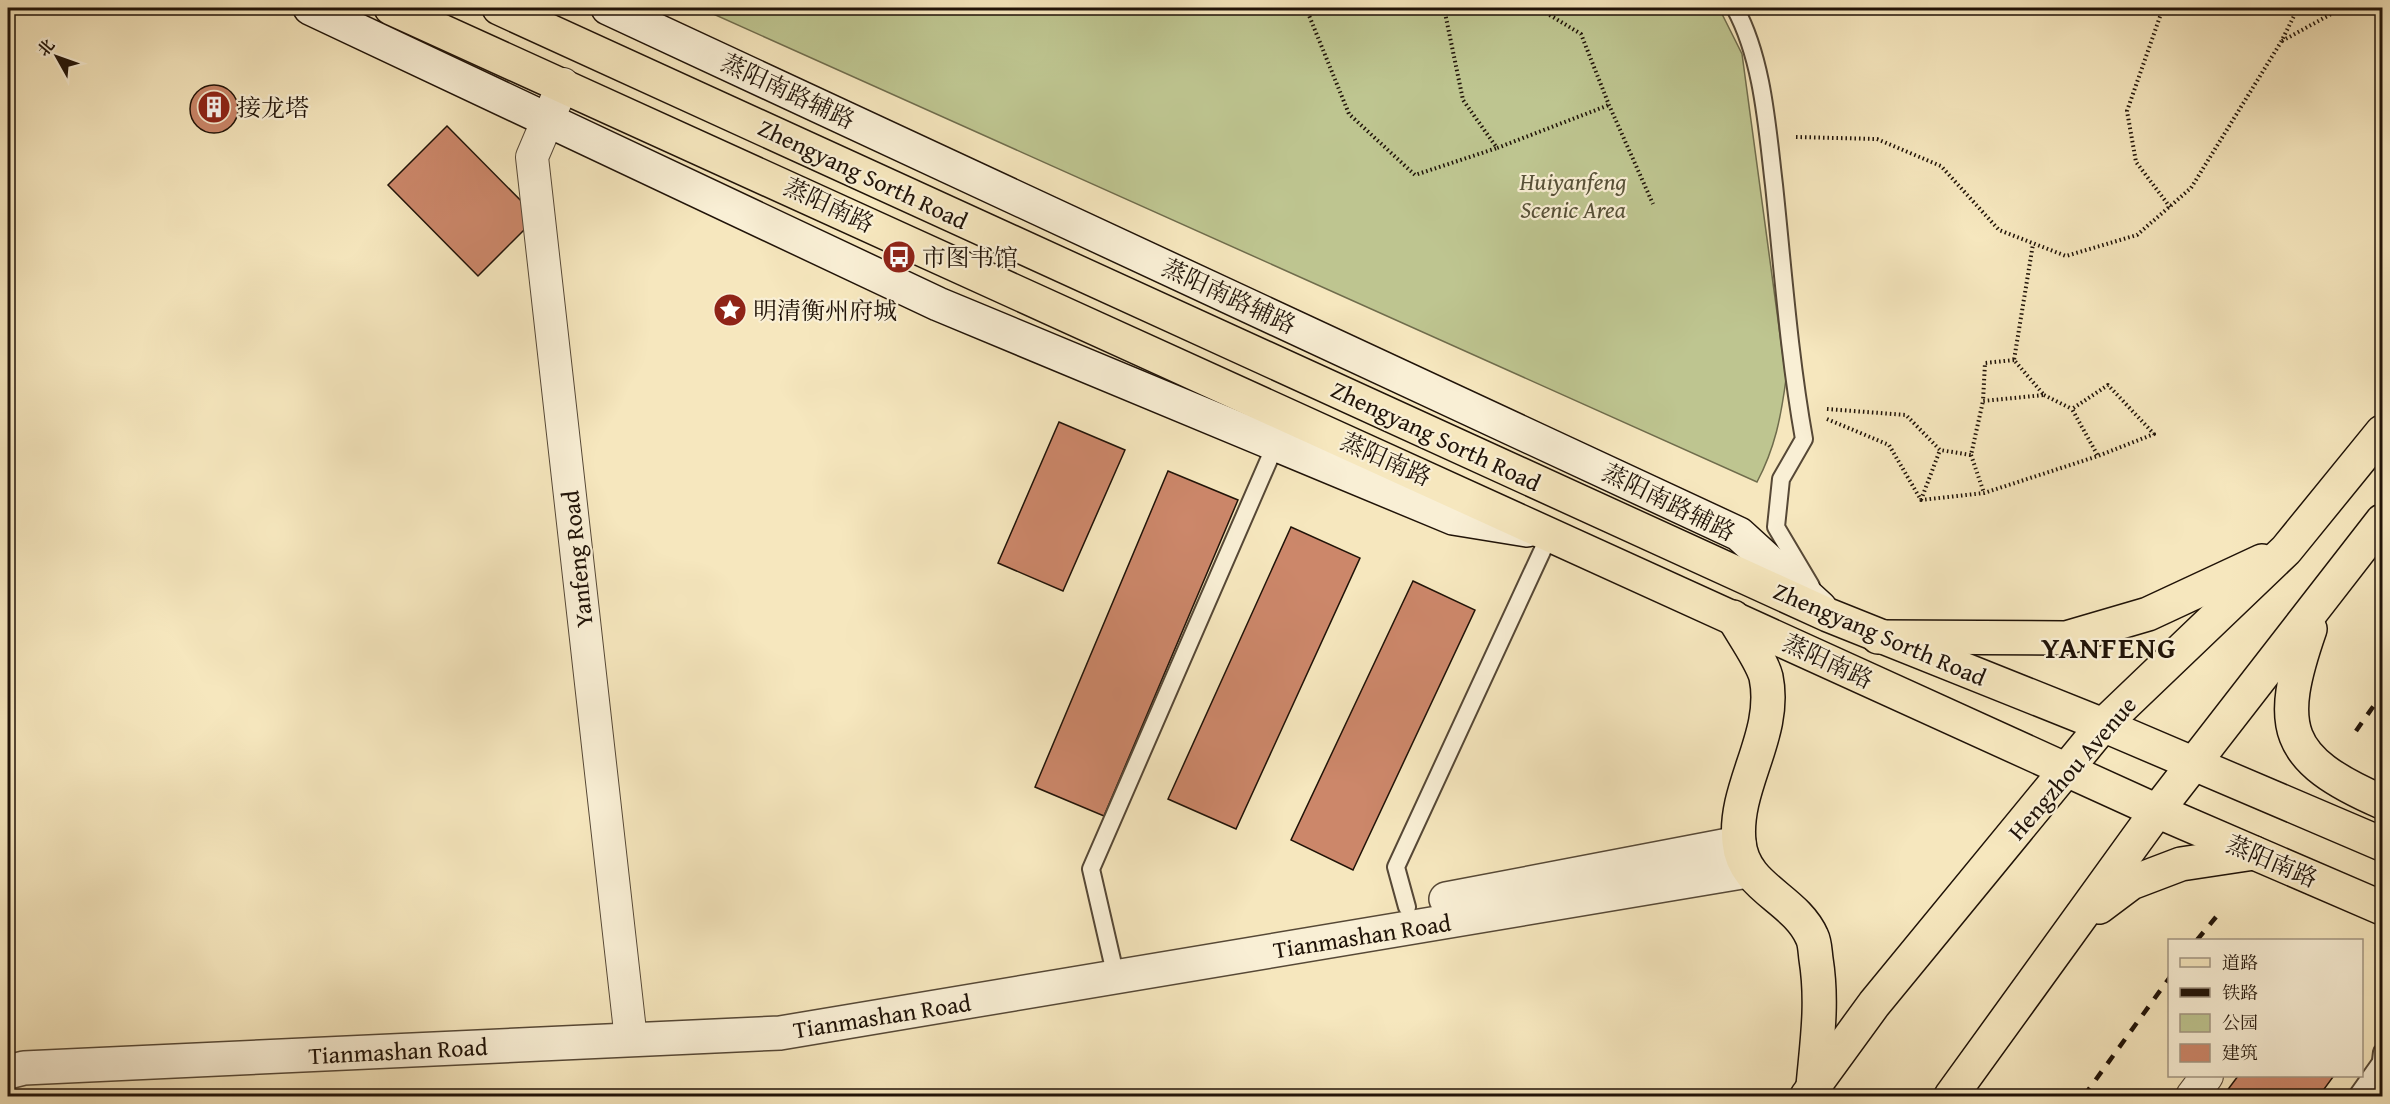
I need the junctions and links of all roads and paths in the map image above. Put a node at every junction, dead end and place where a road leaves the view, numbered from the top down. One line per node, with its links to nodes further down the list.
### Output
1 (310, 8): 15 (street)
2 (391, 8): 13 (main road, 蒸阳南路)
3 (499, 8): 38 (main road, Zhengyang Sorth Road)
4 (608, 8): 38 (street, 蒸阳南路辅路)
5 (1306, 8): 17 (path)
6 (1444, 8): 17 (path)
7 (1538, 8): 14 (path)
8 (1735, 8): 16 (lane)
9 (2163, 8): 19 (path)
10 (2298, 8): 12 (path)
11 (2342, 8): 12 (path)
12 (2281, 42): 19 (path)
13 (563, 84): 15 (street, Yanfeng Road); 26 (main road, 蒸阳南路)
14 (1609, 105): 17 (path); 18 (path)
15 (548, 120): 28 (street); 53 (street, Yanfeng Road)
16 (1769, 137): 20 (path); 24 (lane)
17 (1497, 148)
18 (1653, 204)
19 (2170, 207): 20 (path)
20 (2033, 244): 21 (path)
21 (2014, 360): 22 (path); 23 (path)
22 (2044, 395): 23 (path); 25 (path)
23 (1983, 401): 30 (path)
24 (1798, 407): 29 (path); 33 (path); 38 (lane)
25 (2072, 409): 31 (path); 31 (path)
26 (1288, 415): 28 (lane); 35 (main road, 蒸阳南路)
27 (2382, 432): 36 (main road, Hengzhou Avenue)
28 (1276, 444): 35 (street); 52 (lane)
29 (1940, 450): 30 (path); 33 (path)
30 (1971, 455): 32 (path)
31 (2098, 456): 32 (path)
32 (1984, 493): 33 (path)
33 (1921, 501)
34 (2382, 521): 37 (main road)
35 (1550, 534): 39 (main road, 蒸阳南路); 49 (lane)
36 (2286, 550): 40 (main road); 41 (main road, Hengzhou Avenue)
37 (2320, 601): 42 (main road); 44 (main road)
38 (1828, 615): 40 (main road, Zhengyang Sorth Road)
39 (1733, 617): 43 (main road, 蒸阳南路); 48 (main road)
40 (1878, 637): 41 (main road, Zhengyang Sorth Road)
41 (2103, 725): 42 (main road, Zhengyang Sorth Road); 43 (main road, Hengzhou Avenue)
42 (2193, 764): 45 (main road); 46 (main road, Zhengyang Sorth Road)
43 (2067, 770): 45 (main road, 蒸阳南路); 58 (main road, Hengzhou Avenue)
44 (2382, 802)
45 (2157, 811): 47 (main road, 蒸阳南路); 51 (main road)
46 (2382, 843)
47 (2254, 853): 50 (main road, 蒸阳南路); 51 (main road)
48 (1743, 857): 49 (street, Tianmashan Road); 53 (street, Tianmashan Road); 58 (main road)
49 (1407, 907): 52 (street, Tianmashan Road)
50 (2382, 908)
51 (2075, 924): 59 (main road)
52 (1112, 960): 53 (street, Tianmashan Road)
53 (630, 1033): 54 (street, Tianmashan Road); 56 (street, Tianmashan Road)
54 (8, 1057)
55 (2381, 1058): 61 (lane); 62 (lane)
56 (8, 1072)
57 (2206, 1077): 60 (street)
58 (1810, 1092)
59 (1951, 1096)
60 (2192, 1096)
61 (2357, 1096)
62 (2378, 1096)

